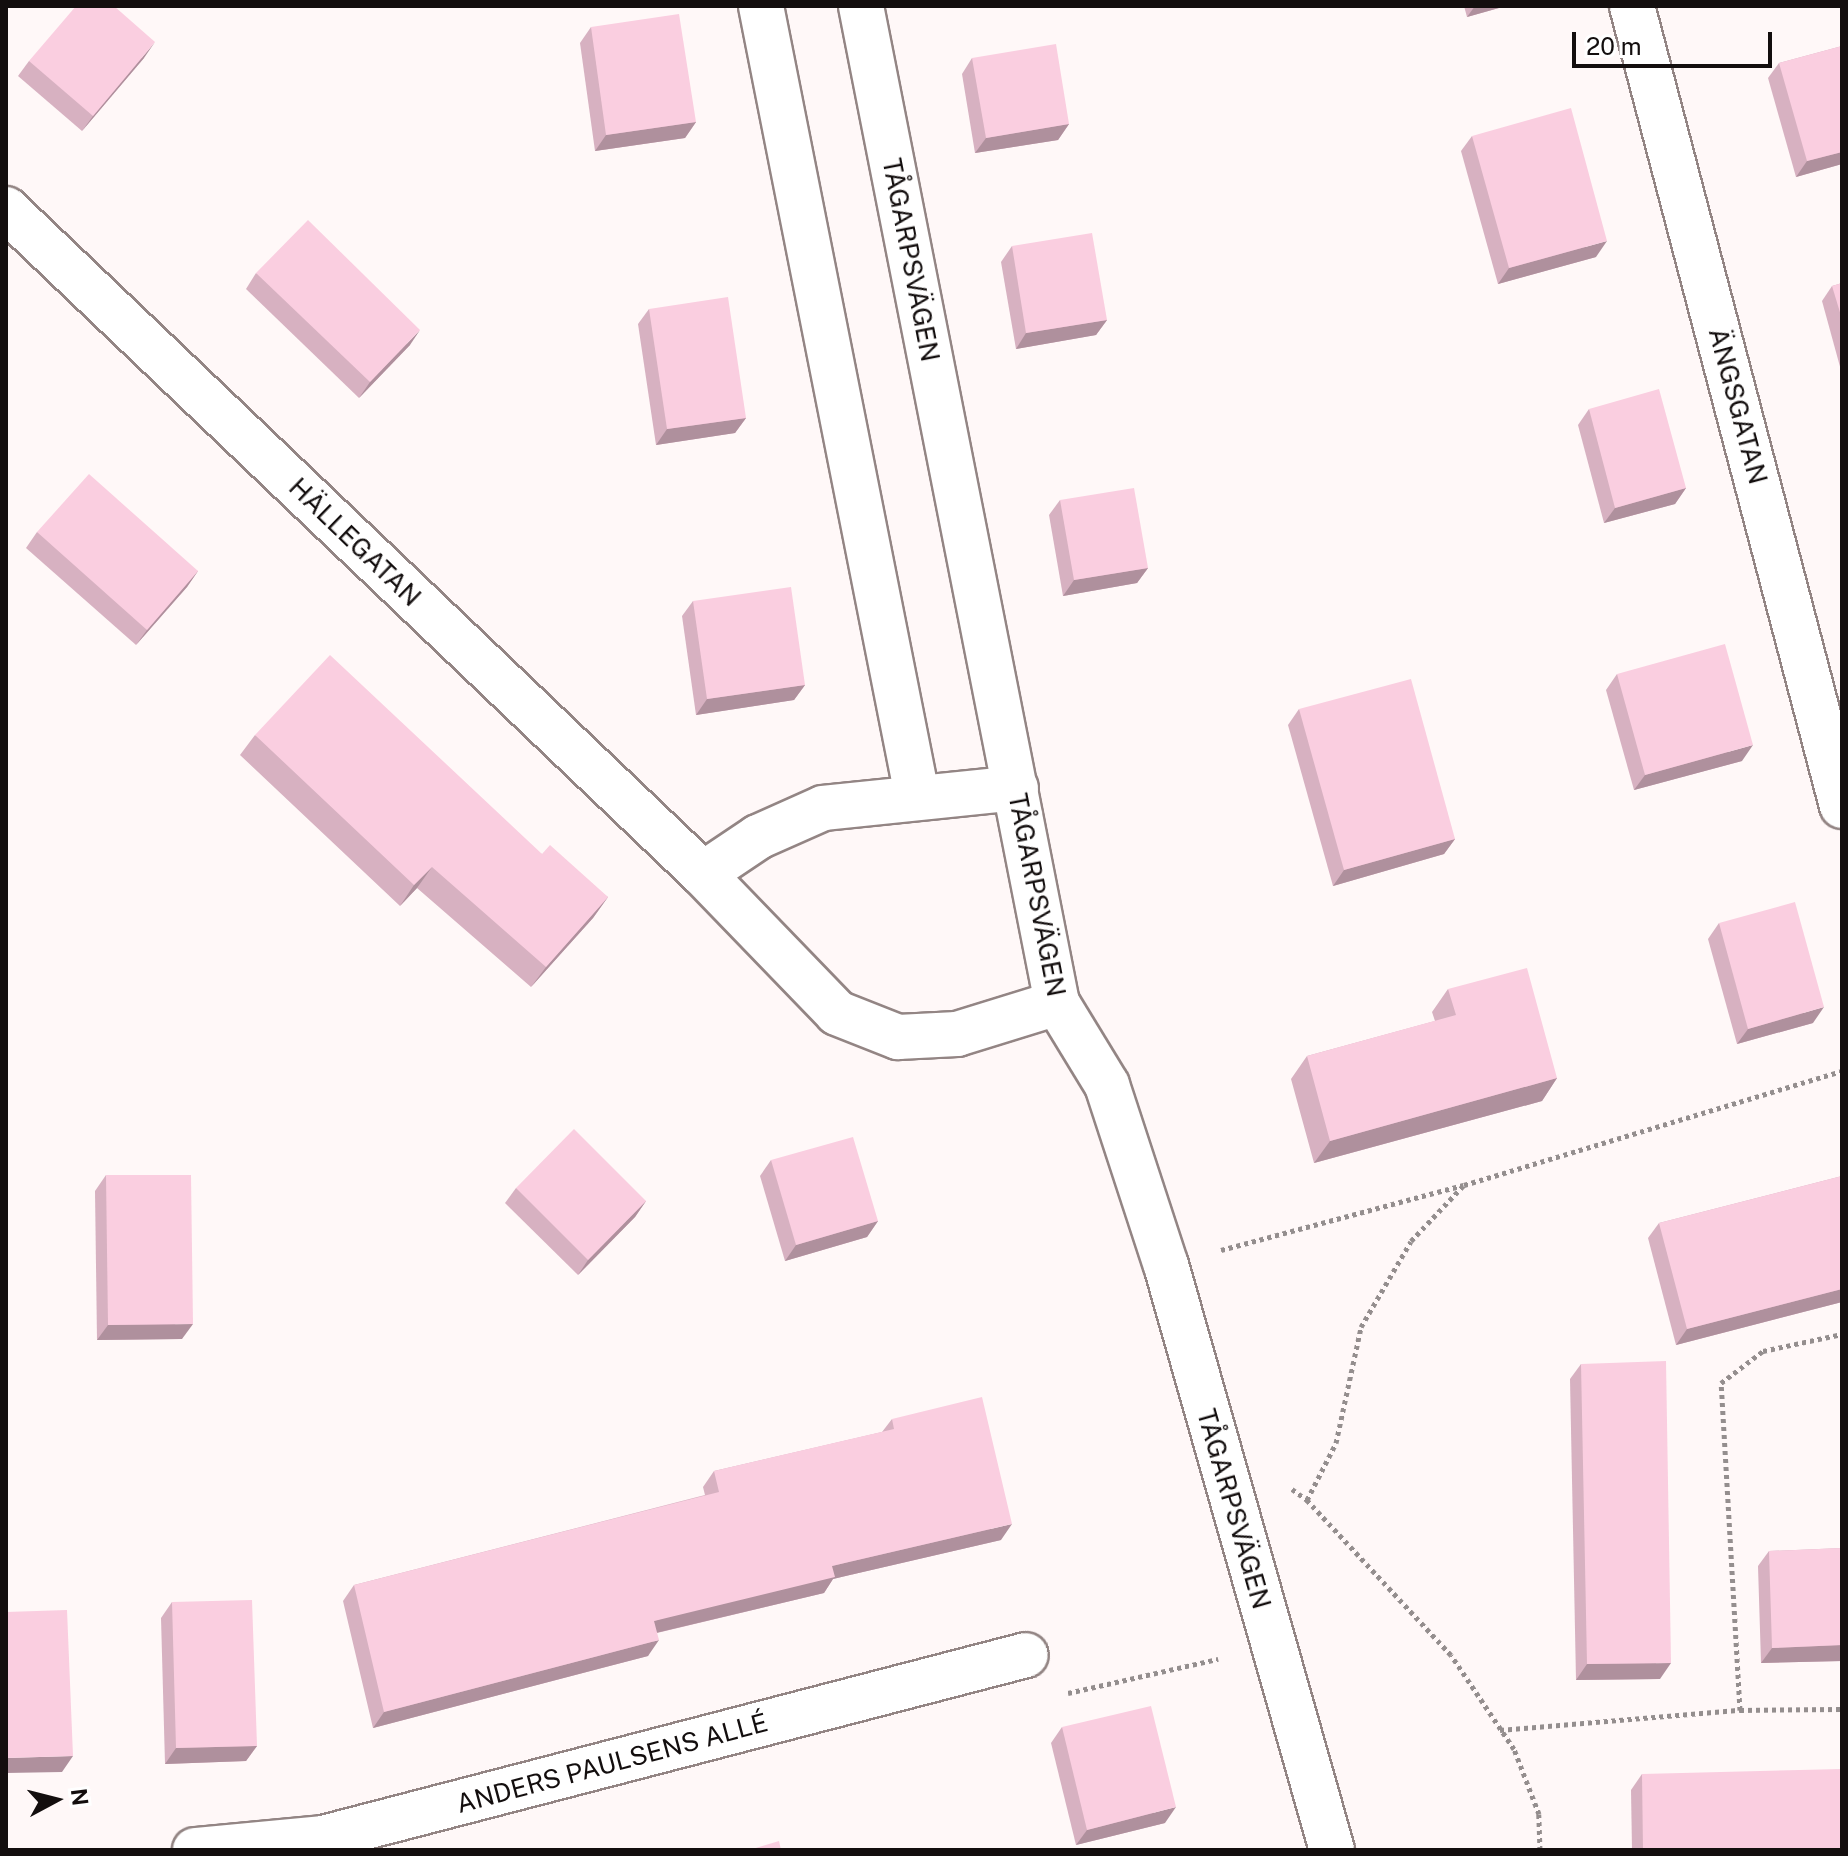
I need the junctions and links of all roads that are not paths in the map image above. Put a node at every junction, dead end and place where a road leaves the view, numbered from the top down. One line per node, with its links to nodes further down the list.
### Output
1 (761, 6): 6 (street)
2 (861, 6): 5 (street, TÅGARPSVÄGEN)
3 (1632, 6): 7 (street, ÄNGSGATAN)
4 (6, 209): 8 (street, HÄLLEGATAN)
5 (1016, 788): 6 (street); 9 (street, TÅGARPSVÄGEN)
6 (917, 795): 8 (street)
7 (1842, 806)
8 (703, 874): 9 (street, HÄLLEGATAN)
9 (1057, 1003): 12 (street, TÅGARPSVÄGEN)
10 (1026, 1655): 11 (street, ANDERS PAULSENS ALLÉ)
11 (195, 1850)
12 (1332, 1850)

